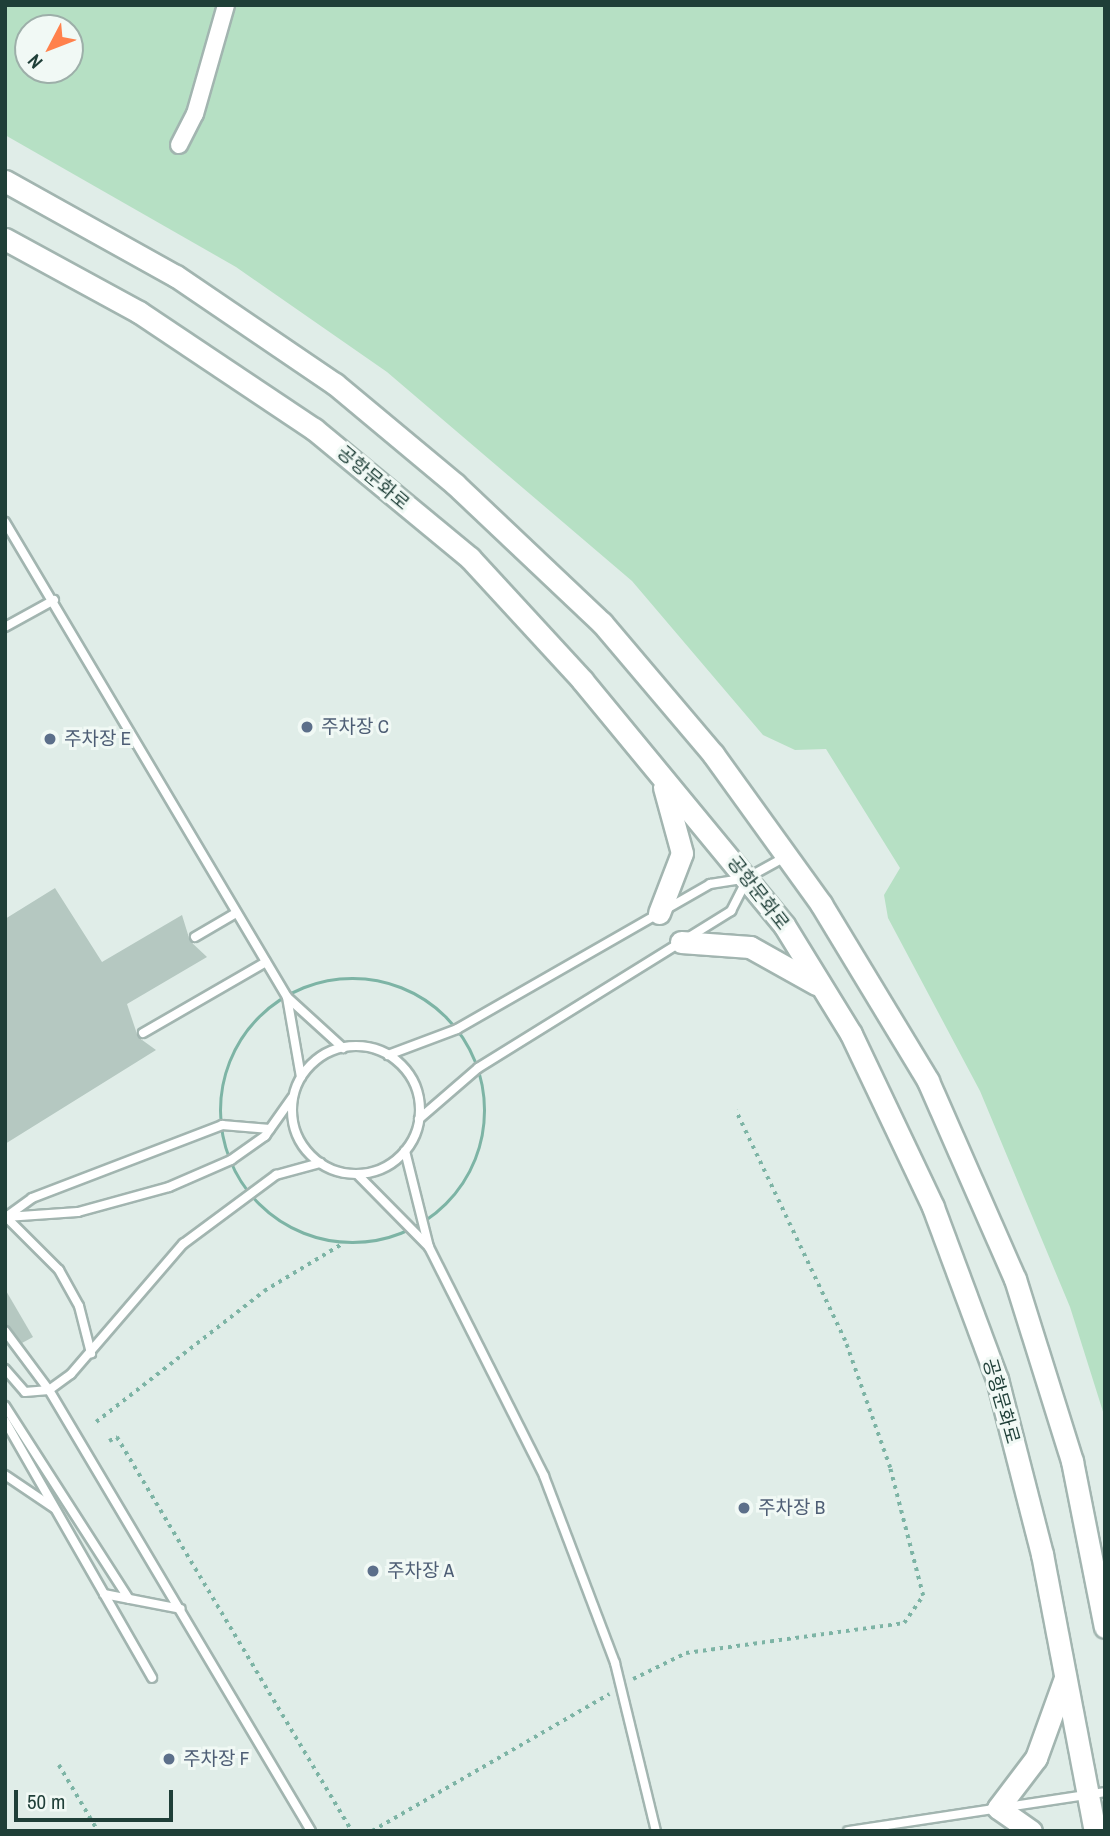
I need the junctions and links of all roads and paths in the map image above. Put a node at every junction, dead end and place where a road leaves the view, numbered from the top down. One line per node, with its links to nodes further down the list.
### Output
1 (226, 5): 2 (street)
2 (178, 145)
3 (5, 181): 9 (street)
4 (5, 239): 8 (street, 공항문화로)
5 (5, 522): 6 (lane)
6 (54, 600): 7 (lane); 11 (lane)
7 (5, 627)
8 (657, 769): 10 (street, 공항문화로); 12 (street)
9 (787, 855): 10 (lane); 52 (street)
10 (747, 878): 12 (lane); 14 (lane); 16 (street, 공항문화로)
11 (236, 913): 13 (lane); 15 (lane)
12 (660, 913): 18 (lane)
13 (195, 937)
14 (681, 942): 16 (street); 22 (lane)
15 (266, 962): 17 (lane); 19 (lane)
16 (824, 990): 53 (street, 공항문화로)
17 (287, 996): 18 (path); 20 (lane); 23 (lane); 27 (path)
18 (457, 1030): 21 (lane); 22 (path)
19 (143, 1033)
20 (343, 1048): 21 (lane); 23 (lane)
21 (388, 1055): 26 (lane)
22 (478, 1068): 26 (lane); 35 (path)
23 (301, 1077): 24 (lane)
24 (293, 1096): 28 (lane); 31 (lane)
25 (736, 1111): 55 (path)
26 (419, 1119): 29 (lane)
27 (222, 1125): 28 (lane); 30 (path); 34 (lane)
28 (270, 1129): 30 (lane)
29 (405, 1151): 32 (lane); 35 (lane)
30 (230, 1160): 33 (path); 34 (lane)
31 (320, 1163): 32 (lane); 33 (lane)
32 (358, 1175): 36 (lane)
33 (249, 1192): 37 (path); 40 (lane)
34 (6, 1217): 40 (lane)
35 (424, 1224): 36 (path); 38 (lane)
36 (412, 1230): 37 (path); 38 (lane)
37 (344, 1243): 45 (path)
38 (429, 1247): 55 (lane)
39 (5, 1331): 42 (lane)
40 (90, 1353): 42 (lane)
41 (5, 1369): 42 (lane)
42 (49, 1390): 51 (lane)
43 (5, 1406): 50 (lane)
44 (5, 1421): 48 (lane)
45 (96, 1422)
46 (109, 1441): 61 (path)
47 (5, 1475): 48 (lane)
48 (55, 1508): 49 (lane)
49 (104, 1594): 50 (lane); 54 (lane)
50 (129, 1599): 51 (lane)
51 (181, 1609): 60 (lane)
52 (1105, 1627)
53 (1066, 1673): 57 (street, 공항문화로); 58 (street)
54 (152, 1678)
55 (621, 1686): 62 (path); 63 (lane)
56 (59, 1765): 59 (path)
57 (1098, 1793): 58 (lane); 66 (street, 공항문화로)
58 (998, 1808): 64 (lane); 65 (street)
59 (98, 1831)
60 (311, 1831)
61 (352, 1831)
62 (372, 1831)
63 (656, 1831)
64 (849, 1831)
65 (1031, 1831)
66 (1095, 1831)

